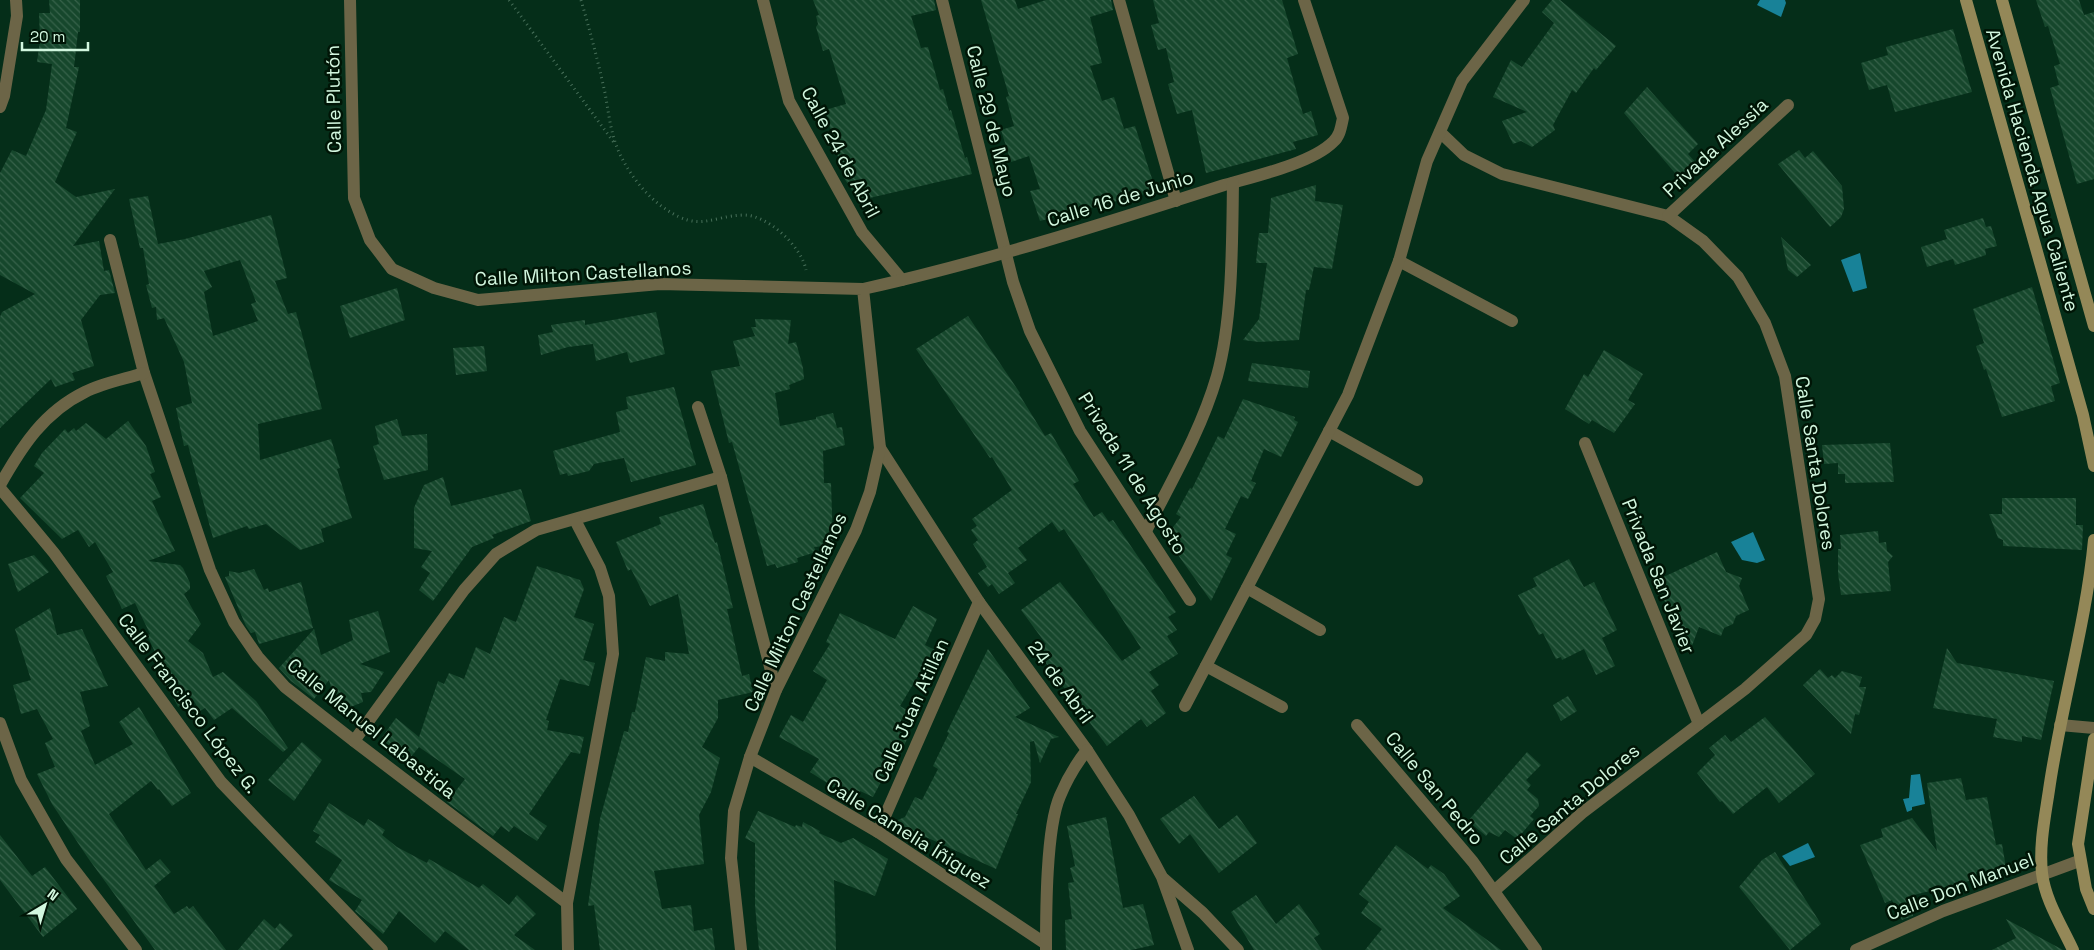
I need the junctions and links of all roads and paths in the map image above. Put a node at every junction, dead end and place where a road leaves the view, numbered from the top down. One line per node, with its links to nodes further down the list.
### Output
1 (16, 0): 13 (street)
2 (350, 0): 17 (street, Calle Plutón)
3 (509, 0): 15 (path)
4 (581, 0): 15 (path)
5 (762, 0): 23 (street, Calle 24 de Abril)
6 (942, 0): 21 (street, Calle 29 de Mayo)
7 (1119, 0): 18 (street)
8 (1304, 0): 16 (street, Calle 16 de Junio)
9 (1524, 0): 14 (street)
10 (1966, 0): 33 (main road, Avenida Hacienda Agua Caliente)
11 (2002, 0): 27 (main road, Avenida Hacienda Agua Caliente)
12 (1788, 105): 19 (street, Privada Alessia)
13 (0, 107)
14 (1440, 132): 19 (street, Calle Santa Dolores); 22 (street)
15 (616, 145): 24 (path)
16 (1233, 183): 18 (street, Calle 16 de Junio); 38 (street)
17 (354, 198): 24 (street, Calle Milton Castellanos)
18 (1176, 201): 21 (street, Calle 16 de Junio)
19 (1668, 216): 49 (street, Calle Santa Dolores)
20 (110, 240): 28 (street, Calle Manuel Labastida)
21 (1006, 252): 23 (street, Calle 16 de Junio); 38 (street, Privada 11 de Agosto)
22 (1399, 261): 26 (street); 30 (street)
23 (902, 280): 25 (street, Calle Milton Castellanos)
24 (810, 288): 25 (street, Calle Milton Castellanos)
25 (863, 289): 32 (street, Calle Milton Castellanos)
26 (1512, 321)
27 (2094, 326)
28 (144, 373): 36 (street); 54 (street, Calle Manuel Labastida)
29 (698, 407): 34 (street)
30 (1329, 432): 35 (street); 40 (street)
31 (1585, 443): 49 (street, Privada San Javier)
32 (880, 448): 42 (street, 24 de Abril); 45 (street, Calle Milton Castellanos)
33 (2094, 466)
34 (721, 477): 37 (street); 45 (street)
35 (1417, 480)
36 (0, 486): 66 (street, Calle Francisco López G.)
37 (574, 520): 54 (street); 62 (street)
38 (1146, 531): 41 (street, Privada 11 de Agosto)
39 (2094, 540): 51 (main road)
40 (1247, 588): 43 (street); 44 (street)
41 (1190, 600)
42 (979, 602): 55 (street, 24 de Abril); 57 (street, Calle Juan Atillan)
43 (1320, 630)
44 (1206, 666): 46 (street); 47 (street)
45 (776, 690): 56 (street, Calle Milton Castellanos)
46 (1185, 706)
47 (1282, 706)
48 (0, 723): 65 (street)
49 (1699, 724): 61 (street, Calle Santa Dolores)
50 (1357, 725): 61 (street, Calle San Pedro)
51 (2060, 725): 52 (street); 59 (main road)
52 (2094, 728)
53 (2094, 739): 58 (main road)
54 (354, 742): 62 (street, Calle Manuel Labastida)
55 (1087, 750): 60 (street, 24 de Abril); 64 (street)
56 (750, 757): 57 (street, Calle Camelia Íñiguez); 68 (street, Calle Milton Castellanos)
57 (878, 832): 64 (street, Calle Camelia Íñiguez)
58 (2079, 860): 59 (street, Calle Don Manuel); 63 (main road)
59 (2042, 874): 72 (street, Calle Don Manuel); 73 (main road)
60 (1162, 878): 69 (street, 24 de Abril); 70 (street)
61 (1494, 891): 71 (street, Calle San Pedro)
62 (567, 903): 67 (street)
63 (2094, 909)
64 (1046, 947)
65 (136, 950)
66 (382, 950)
67 (568, 950)
68 (741, 950)
69 (1188, 950)
70 (1238, 950)
71 (1536, 950)
72 (1856, 950)
73 (2073, 950)

